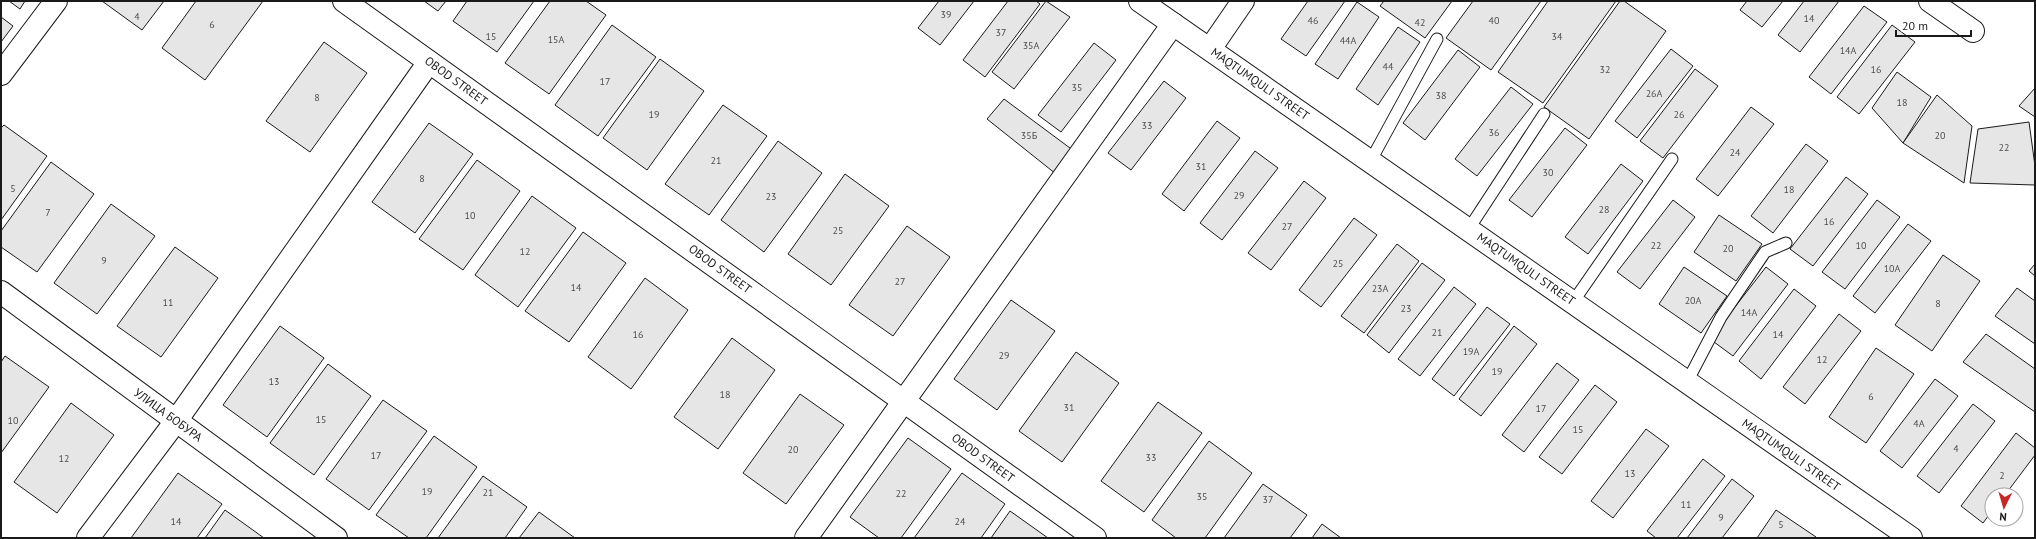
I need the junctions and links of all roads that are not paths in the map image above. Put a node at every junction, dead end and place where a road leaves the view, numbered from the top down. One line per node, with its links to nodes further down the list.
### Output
1 (56, 1): 11 (street)
2 (344, 1): 10 (street, OBOD STREET)
3 (1140, 1): 6 (street, MAQTUMQULI STREET)
4 (1243, 1): 9 (street)
5 (1930, 1): 7 (street)
6 (1173, 24): 9 (street, MAQTUMQULI STREET); 20 (street)
7 (1973, 31)
8 (1437, 39): 14 (lane)
9 (1210, 49): 14 (street, MAQTUMQULI STREET)
10 (429, 62): 20 (street, OBOD STREET); 21 (street)
11 (1, 74)
12 (1544, 114): 15 (lane)
13 (1672, 159): 18 (lane)
14 (1370, 162): 15 (street, MAQTUMQULI STREET)
15 (1468, 230): 18 (street, MAQTUMQULI STREET)
16 (1786, 242): 19 (lane)
17 (1, 292): 21 (street, УЛИЦА БОБУРА)
18 (1573, 302): 19 (street, MAQTUMQULI STREET)
19 (1687, 382): 26 (street, MAQTUMQULI STREET)
20 (903, 401): 24 (street); 25 (street, OBOD STREET)
21 (176, 421): 22 (street); 23 (street, УЛИЦА БОБУРА)
22 (88, 538)
23 (336, 538)
24 (806, 538)
25 (1095, 538)
26 (1911, 538)

